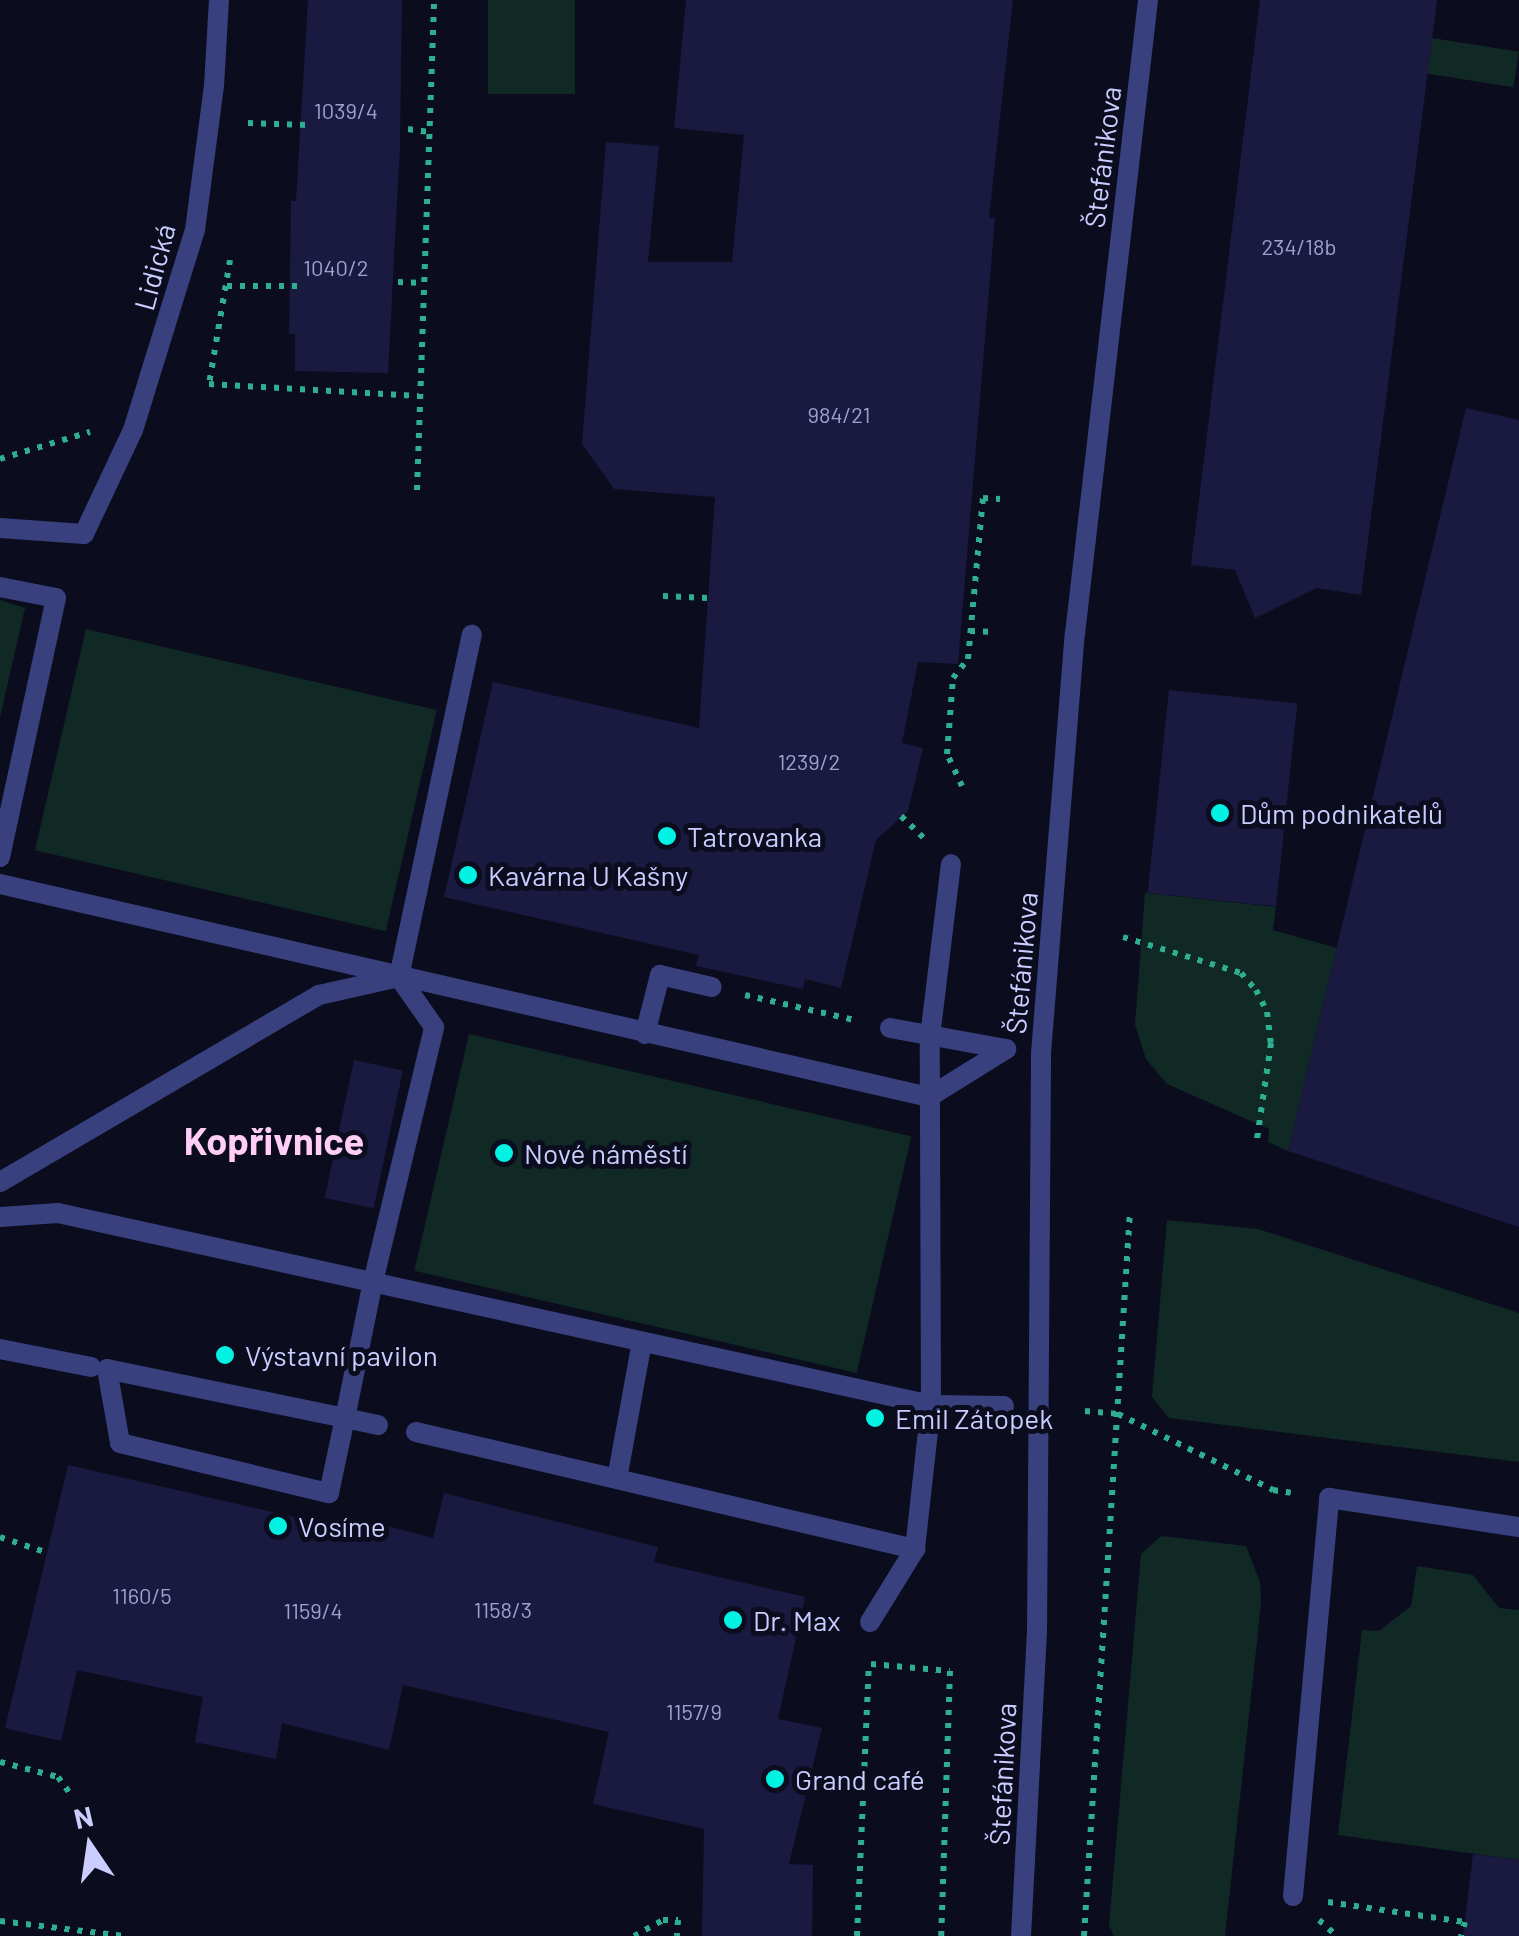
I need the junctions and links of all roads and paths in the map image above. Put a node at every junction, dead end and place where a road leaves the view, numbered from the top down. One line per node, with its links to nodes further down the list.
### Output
1 (219, 0): 18 (street, Lidická)
2 (434, 0): 7 (path)
3 (1148, 0): 69 (street, Štefánikova)
4 (248, 122): 5 (path)
5 (307, 125)
6 (408, 130): 7 (path)
7 (429, 132): 9 (path)
8 (398, 282): 9 (path)
9 (424, 282): 13 (path)
10 (227, 286): 11 (path)
11 (298, 286)
12 (208, 384): 13 (path)
13 (419, 396): 16 (path)
14 (100, 429): 15 (path)
15 (0, 459)
16 (416, 490)
17 (1000, 499): 22 (path)
18 (0, 528)
19 (0, 586): 26 (street)
20 (663, 596): 21 (path)
21 (708, 598)
22 (970, 631): 23 (path); 25 (path)
23 (996, 632)
24 (472, 635): 31 (street)
25 (962, 786)
26 (6, 788): 27 (street)
27 (0, 857)
28 (951, 864): 35 (street)
29 (0, 884): 31 (street)
30 (1123, 937): 37 (path)
31 (399, 977): 34 (street); 38 (street); 41 (street)
32 (712, 988): 33 (path); 34 (street)
33 (890, 1028): 35 (street)
34 (645, 1034): 36 (street)
35 (930, 1037): 36 (street); 36 (street)
36 (930, 1097): 45 (street)
37 (1256, 1146)
38 (0, 1182)
39 (1130, 1210): 48 (path)
40 (0, 1218): 41 (street)
41 (373, 1282): 42 (street); 49 (street)
42 (642, 1342): 45 (street); 52 (street)
43 (0, 1348): 44 (street)
44 (90, 1367)
45 (931, 1405): 46 (street); 56 (street)
46 (1004, 1406)
47 (1086, 1411): 48 (path)
48 (1118, 1414): 53 (path); 70 (path)
49 (345, 1418): 49 (street); 50 (street)
50 (378, 1425)
51 (416, 1432): 52 (street)
52 (616, 1479): 56 (street)
53 (1329, 1498): 54 (street); 62 (street)
54 (1519, 1527)
55 (0, 1537): 57 (path)
56 (915, 1549): 58 (street)
57 (48, 1554)
58 (870, 1622): 59 (path)
59 (869, 1664): 67 (path); 68 (path)
60 (0, 1762): 61 (path)
61 (71, 1794)
62 (1293, 1896): 71 (path)
63 (0, 1921): 64 (path)
64 (124, 1936)
65 (634, 1936): 66 (path)
66 (677, 1936)
67 (856, 1936)
68 (941, 1936)
69 (1022, 1936)
70 (1084, 1936)
71 (1461, 1936)

